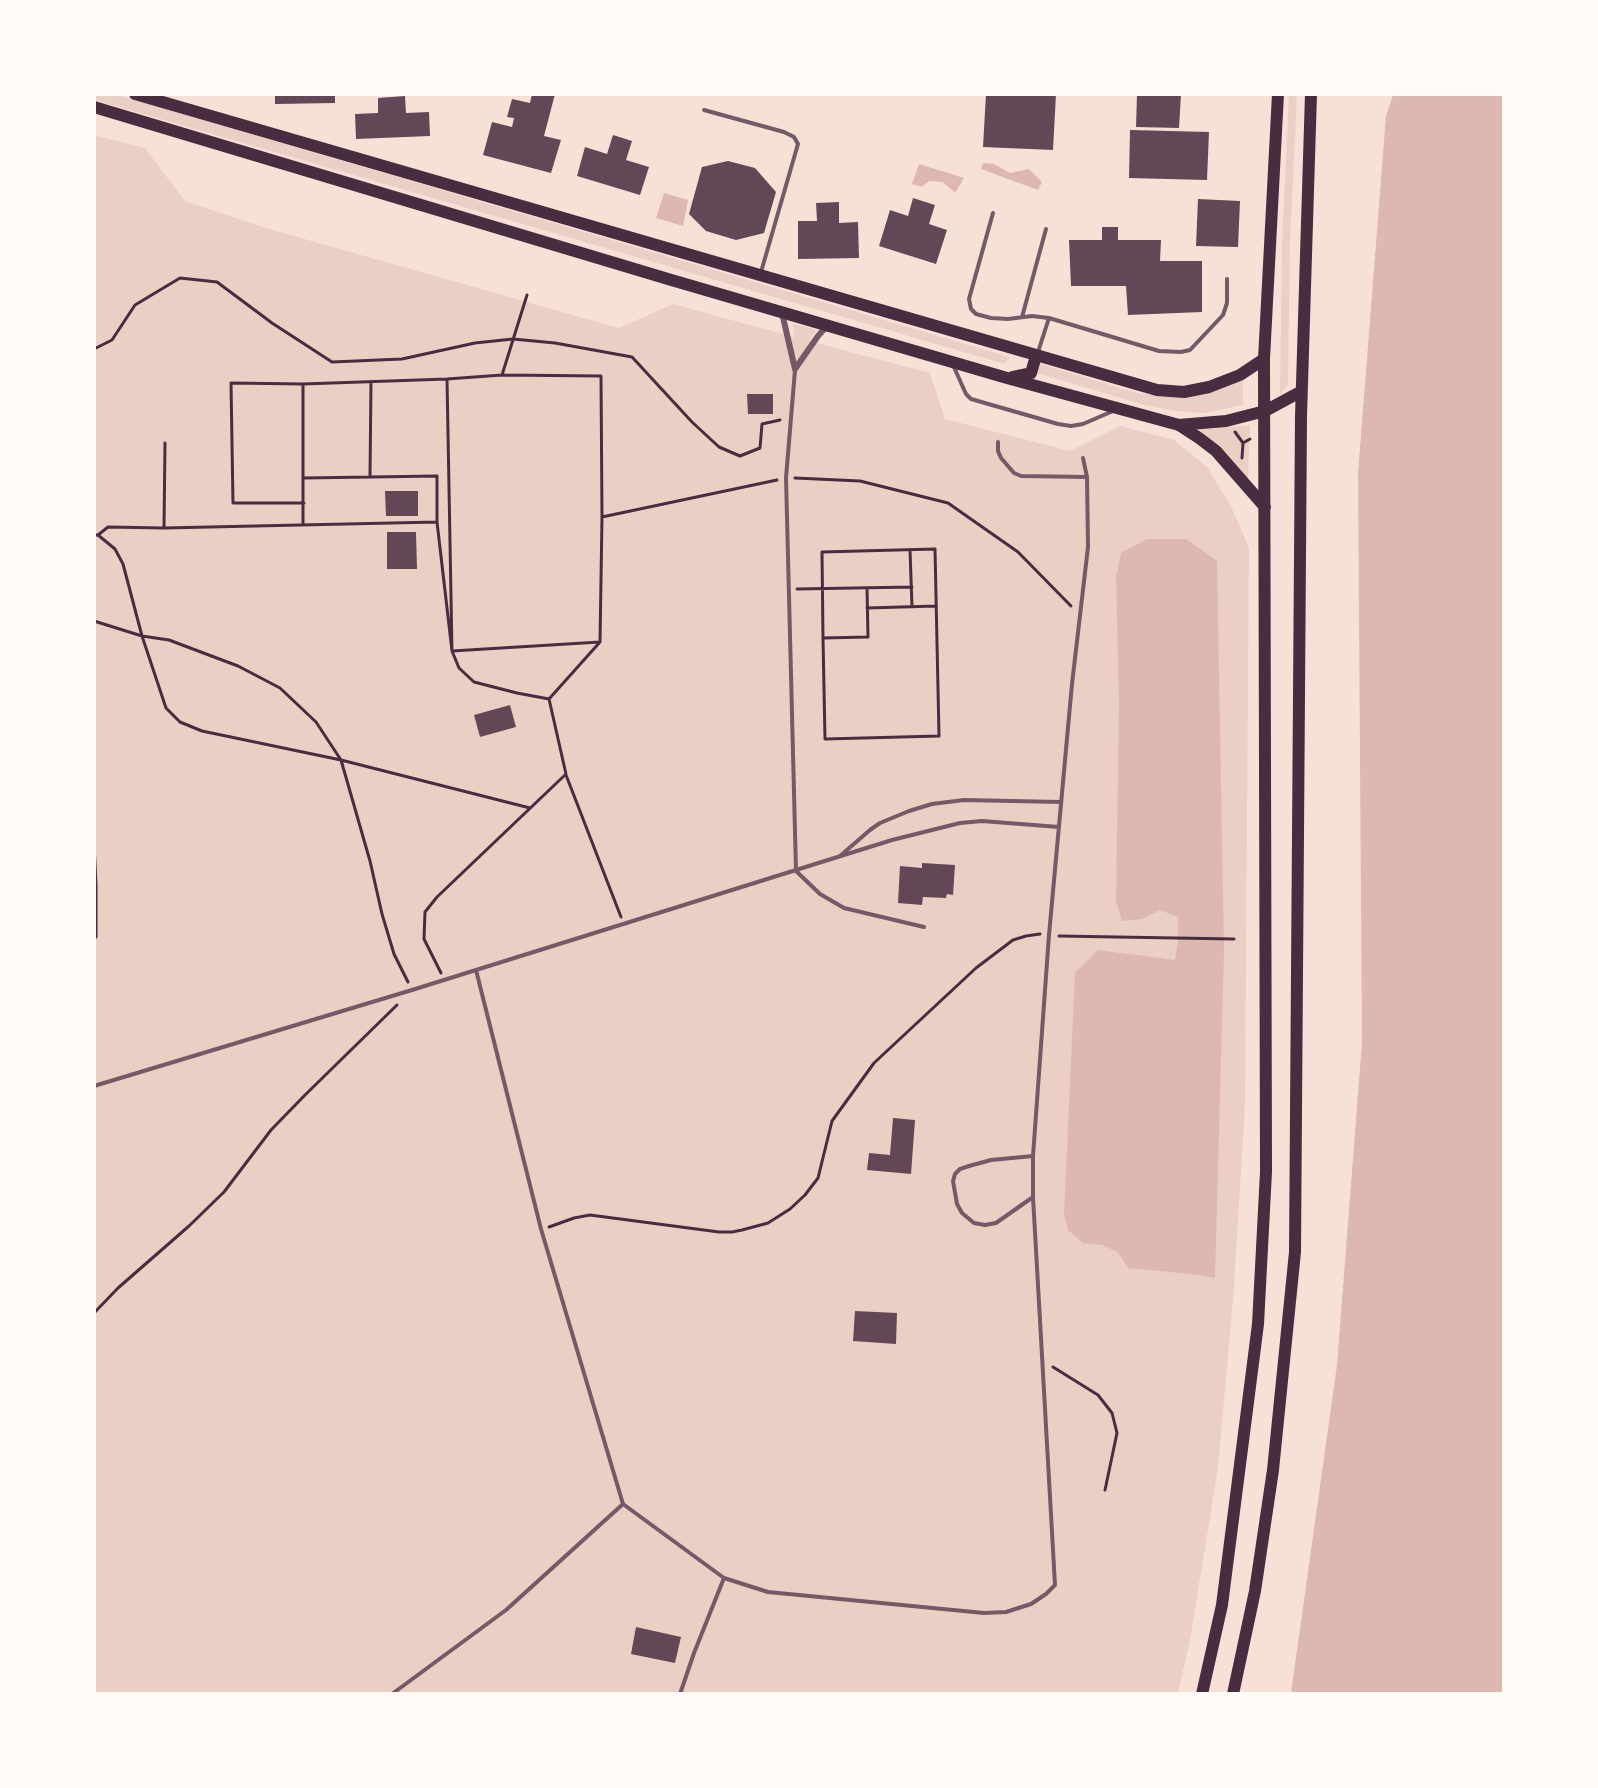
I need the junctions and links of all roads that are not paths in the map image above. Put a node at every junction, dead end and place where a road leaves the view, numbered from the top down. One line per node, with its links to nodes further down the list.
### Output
1 (135, 94): 8 (main road)
2 (1278, 94): 15 (main road)
3 (1311, 94): 19 (main road)
4 (94, 107): 10 (main road)
5 (704, 111): 8 (lane)
6 (993, 213): 11 (lane)
7 (1046, 229): 11 (lane)
8 (760, 276): 14 (main road)
9 (1227, 279): 12 (lane)
10 (781, 313): 13 (main road); 17 (street)
11 (1022, 317): 12 (lane)
12 (1049, 318): 14 (lane)
13 (827, 326): 16 (main road); 17 (street)
14 (1036, 356): 15 (main road); 18 (main road)
15 (1264, 359): 21 (main road)
16 (951, 362): 18 (main road); 20 (lane)
17 (795, 369): 30 (lane)
18 (1007, 378): 20 (main road)
19 (1302, 391): 21 (main road); 41 (main road)
20 (1118, 408): 22 (main road)
21 (1265, 411): 22 (main road); 26 (main road)
22 (1179, 425): 26 (main road)
23 (999, 442): 25 (lane)
24 (1083, 458): 25 (lane)
25 (1087, 477): 27 (lane)
26 (1265, 507): 40 (main road)
27 (1061, 802): 28 (lane); 29 (lane)
28 (1059, 827): 29 (lane); 34 (lane)
29 (838, 858): 30 (lane)
30 (796, 871): 31 (lane); 32 (lane)
31 (924, 927)
32 (476, 970): 33 (lane); 36 (lane)
33 (94, 1086)
34 (1033, 1156): 35 (lane); 35 (lane)
35 (1033, 1197): 37 (lane)
36 (622, 1504): 37 (lane); 38 (lane)
37 (724, 1578): 39 (lane)
38 (392, 1694)
39 (680, 1694)
40 (1202, 1694)
41 (1233, 1694)

